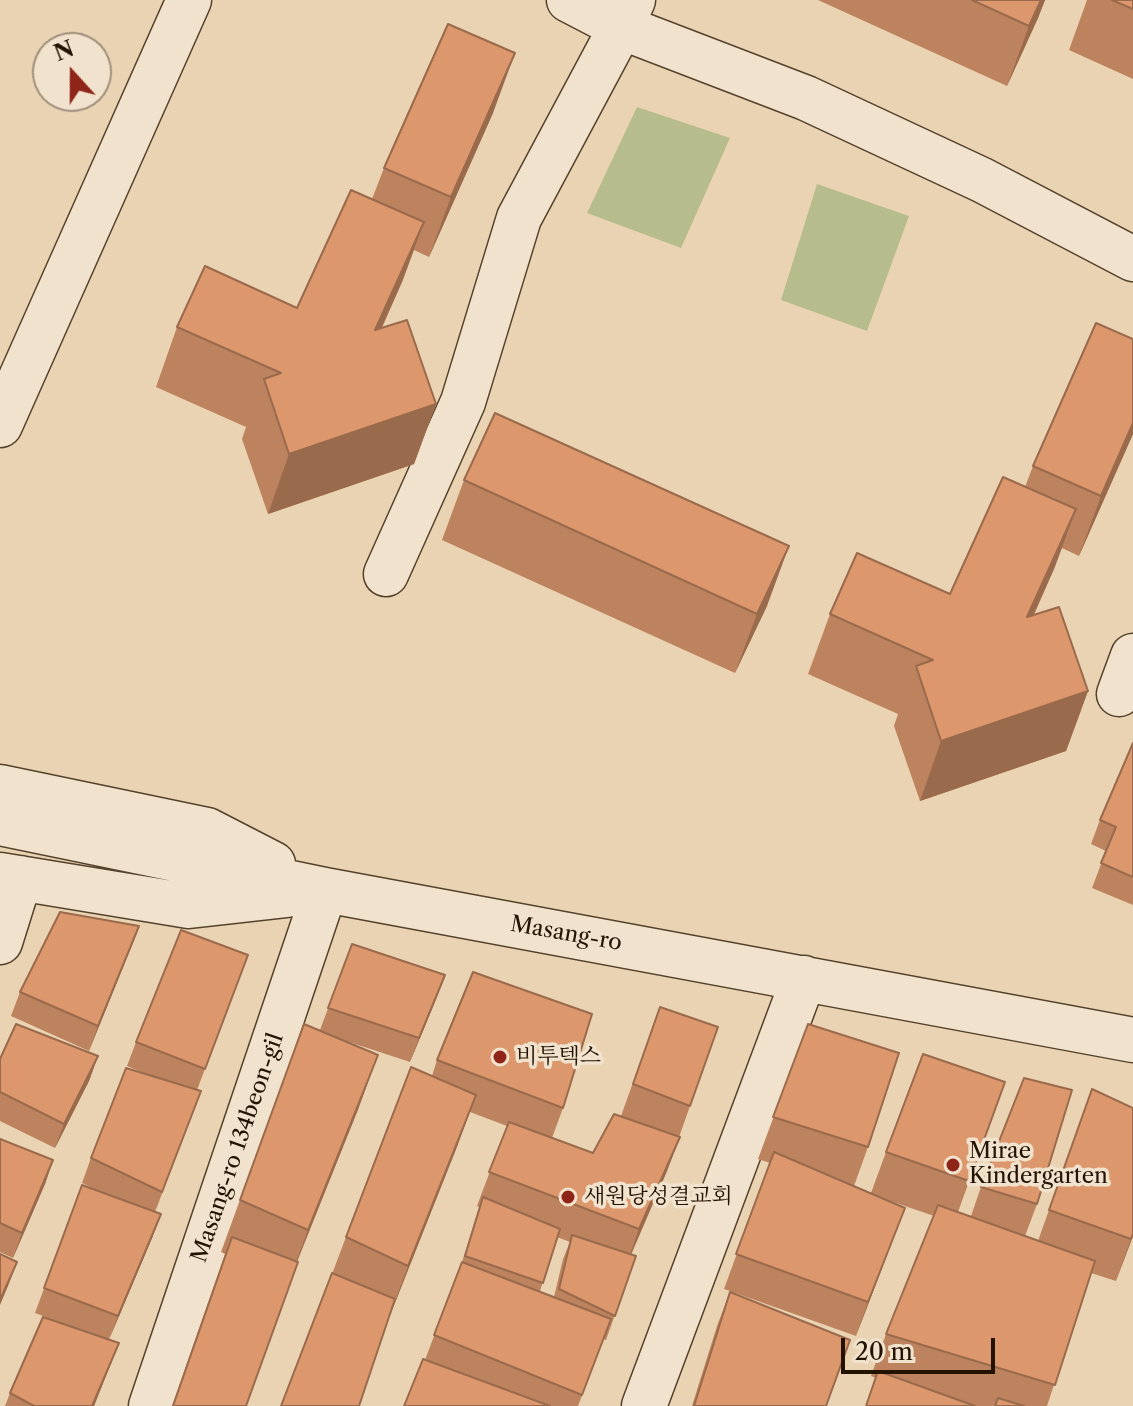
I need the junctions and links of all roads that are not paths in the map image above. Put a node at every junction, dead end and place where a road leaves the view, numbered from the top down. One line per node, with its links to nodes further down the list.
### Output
1 (189, 0): 5 (street)
2 (569, 0): 3 (street)
3 (627, 14): 4 (street); 6 (street)
4 (1133, 259)
5 (0, 425)
6 (386, 574)
7 (0, 787): 10 (street)
8 (0, 823): 10 (street, Masang-ro)
9 (10, 876): 10 (street); 11 (street)
10 (325, 890): 12 (street, Masang-ro); 14 (street, Masang-ro 134beon-gil)
11 (0, 942)
12 (804, 978): 13 (street, Masang-ro); 15 (street)
13 (1133, 1040)
14 (151, 1406)
15 (644, 1406)

